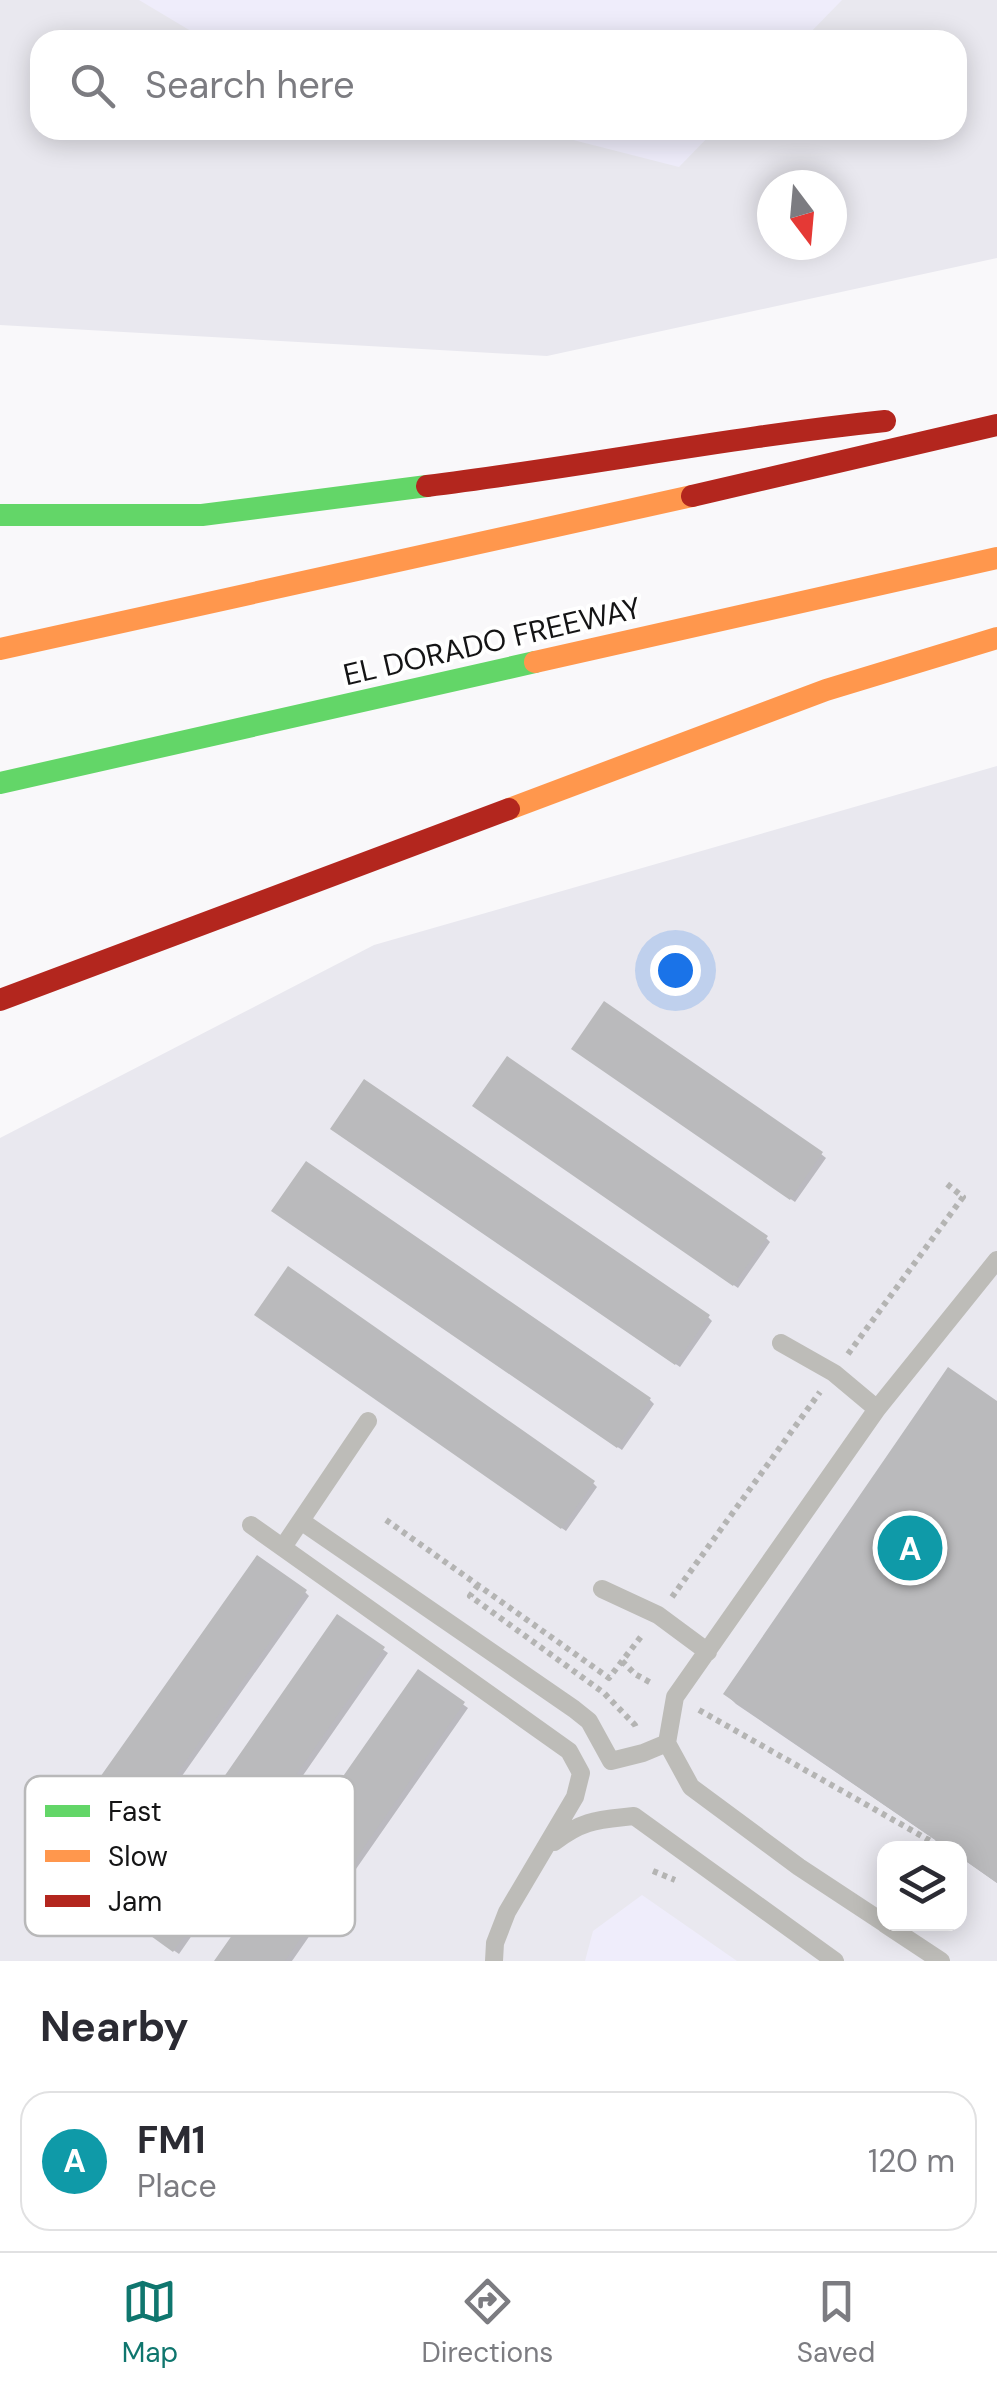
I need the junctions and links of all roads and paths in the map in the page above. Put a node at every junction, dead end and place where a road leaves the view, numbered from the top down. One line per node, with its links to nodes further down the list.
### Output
1 (997, 409): 2 (highway)
2 (943, 415)
3 (907, 418): 5 (highway)
4 (997, 425): 8 (highway)
5 (0, 515)
6 (997, 558): 9 (highway, EL DORADO FREEWAY)
7 (997, 638): 10 (highway)
8 (0, 650)
9 (0, 783)
10 (0, 1000)
11 (947, 1184): 14 (path)
12 (997, 1260): 15 (lane)
13 (781, 1344): 14 (lane)
14 (834, 1373): 15 (lane); 26 (path)
15 (877, 1409): 27 (lane)
16 (368, 1421): 18 (lane)
17 (386, 1520): 21 (path)
18 (301, 1521): 20 (lane); 30 (lane)
19 (252, 1525): 20 (lane)
20 (283, 1547): 32 (lane)
21 (478, 1585): 23 (path); 24 (path)
22 (602, 1589): 26 (lane)
23 (470, 1596)
24 (497, 1599): 25 (path); 28 (path)
25 (490, 1609)
26 (658, 1615): 27 (lane); 28 (path)
27 (708, 1652): 29 (lane)
28 (622, 1661): 29 (path)
29 (675, 1697): 30 (lane); 31 (path)
30 (667, 1743): 33 (lane)
31 (930, 1841)
32 (546, 1847): 35 (lane); 36 (lane)
33 (877, 1918)
34 (897, 1931): 37 (lane)
35 (494, 1961)
36 (836, 1961)
37 (941, 1961)

